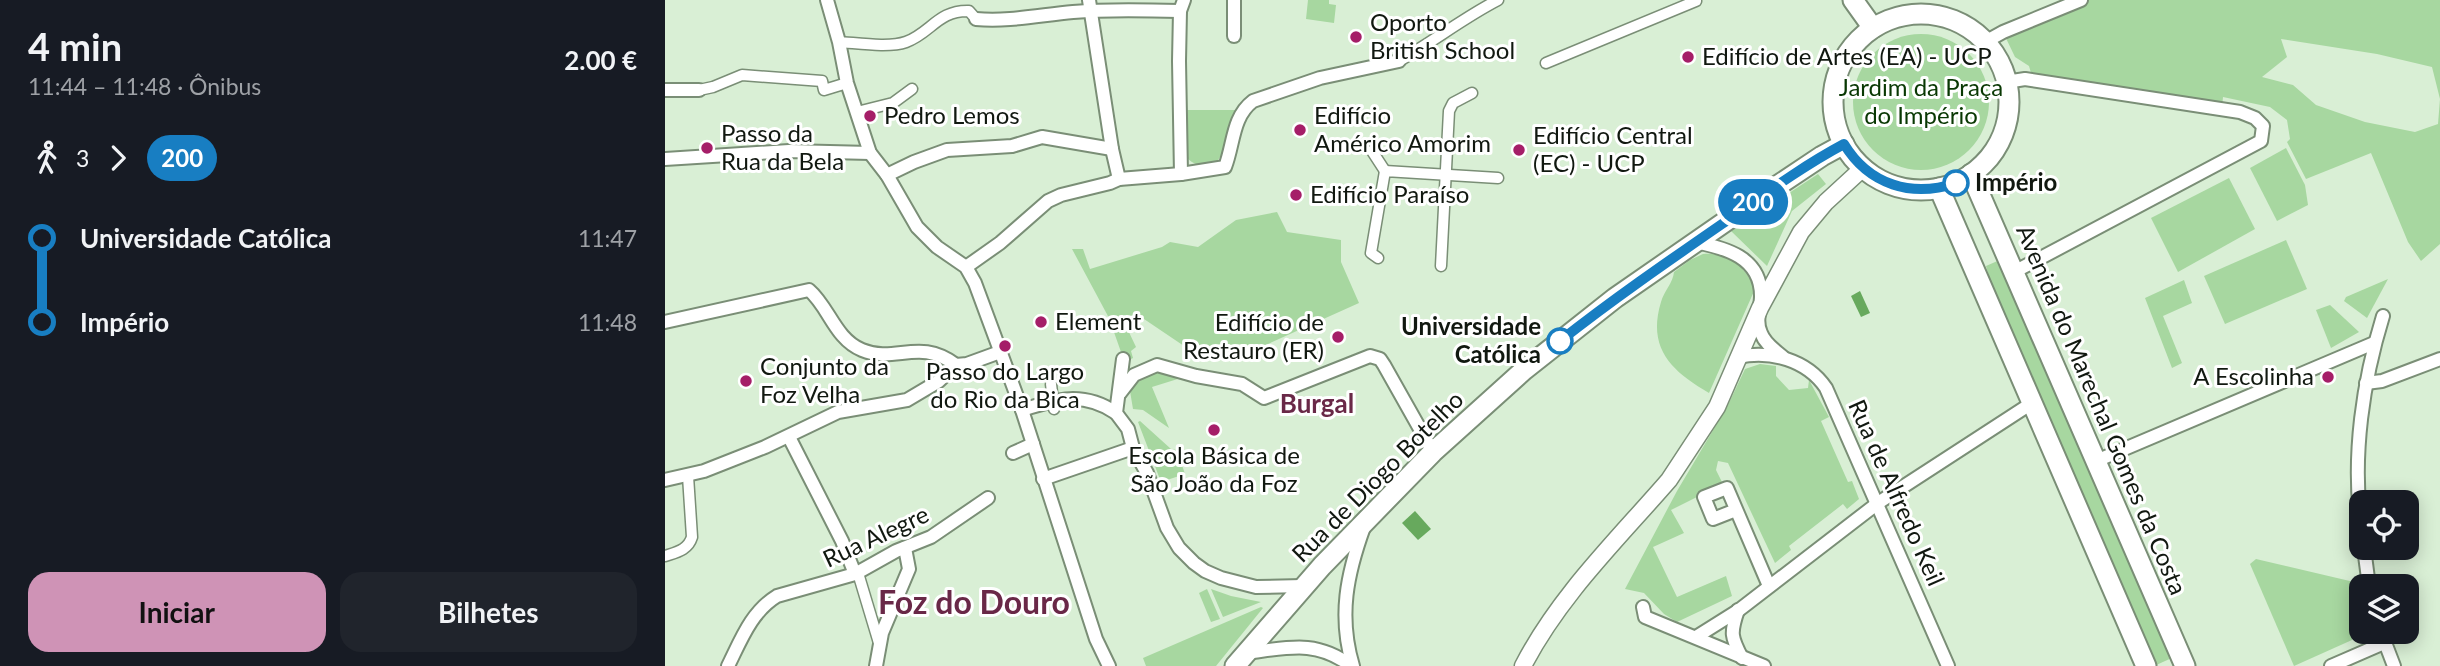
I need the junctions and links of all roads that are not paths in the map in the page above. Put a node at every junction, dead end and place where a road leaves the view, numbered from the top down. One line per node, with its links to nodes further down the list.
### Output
1 (827, 0): 12 (street)
2 (1234, 0): 11 (street)
3 (1498, 0): 14 (street)
4 (1853, 0): 10 (main road)
5 (2081, 0): 13 (street)
6 (1696, 1): 15 (street)
7 (1091, 5): 8 (street); 9 (street); 24 (street)
8 (1182, 5): 30 (street)
9 (976, 19): 12 (street)
10 (1873, 29): 13 (main road); 23 (main road)
11 (1234, 36)
12 (839, 42): 17 (street)
13 (1985, 42): 16 (main road)
14 (1399, 61): 30 (street)
15 (1546, 63)
16 (2006, 82): 31 (main road); 41 (street)
17 (847, 83): 20 (street); 22 (street)
18 (912, 89): 22 (street)
19 (665, 90): 20 (street)
20 (699, 90)
21 (1472, 93): 33 (street)
22 (857, 112): 26 (street)
23 (1844, 144): 28 (main road); 37 (main road, Rua de Diogo Botelho)
24 (1112, 149): 32 (street); 35 (street)
25 (1372, 151): 29 (street)
26 (870, 153): 27 (street); 32 (street)
27 (665, 159)
28 (1863, 168): 36 (main road); 42 (street)
29 (1385, 171): 33 (street); 38 (street)
30 (1181, 174): 35 (street)
31 (1971, 174): 36 (main road); 41 (main road, Avenida do Marechal Gomes da Costa)
32 (887, 175): 40 (street)
33 (1446, 176): 34 (street); 39 (street)
34 (1498, 178)
35 (1119, 179): 40 (street)
36 (1939, 188): 55 (main road)
37 (1696, 242): 42 (street, Rua de Alfredo Keil); 62 (main road, Rua de Diogo Botelho)
38 (1378, 258)
39 (1441, 266)
40 (966, 267): 46 (street)
41 (2014, 272): 64 (main road, Avenida do Marechal Gomes da Costa)
42 (1760, 308): 47 (street); 48 (street, Rua de Alfredo Keil)
43 (2383, 316): 45 (street)
44 (665, 321): 51 (street)
45 (2374, 343): 52 (street); 64 (street)
46 (1000, 352): 51 (street); 57 (street)
47 (1738, 357): 48 (street, Rua de Alfredo Keil); 91 (street)
48 (1783, 357): 70 (street, Rua de Alfredo Keil)
49 (1123, 359): 54 (street)
50 (2440, 359): 52 (street)
51 (956, 365): 59 (street)
52 (2367, 383): 68 (street)
53 (1051, 384): 56 (street)
54 (1120, 393): 58 (street); 62 (street)
55 (2032, 403): 70 (street); 94 (main road)
56 (1053, 404): 57 (street); 58 (street)
57 (1022, 410): 60 (street)
58 (1116, 413): 61 (street)
59 (789, 437): 65 (street); 75 (street)
60 (1033, 444): 63 (street); 66 (street)
61 (1133, 448): 66 (street); 76 (street)
62 (1433, 452): 72 (main road, Rua de Diogo Botelho)
63 (1013, 453)
64 (2096, 461): 86 (main road, Avenida do Marechal Gomes da Costa)
65 (688, 476): 67 (street); 74 (street)
66 (1043, 479): 89 (street)
67 (665, 481)
68 (2358, 490)
69 (988, 498): 73 (street, Rua Alegre)
70 (1878, 503): 77 (street); 93 (street, Rua de Alfredo Keil)
71 (1736, 509): 77 (street)
72 (1367, 521): 76 (main road, Rua de Diogo Botelho); 90 (street)
73 (905, 548): 75 (street, Rua Alegre); 81 (street)
74 (665, 556)
75 (857, 573): 81 (street); 87 (street, Rua Alegre)
76 (1303, 586): 85 (main road, Rua de Diogo Botelho)
77 (1769, 586): 79 (street)
78 (1643, 607): 80 (street)
79 (1738, 610): 80 (street); 84 (street)
80 (1696, 637): 84 (street)
81 (879, 643): 88 (street)
82 (2370, 644): 95 (street)
83 (2386, 644): 96 (street)
84 (1742, 658): 92 (street)
85 (1241, 659): 90 (street)
86 (2181, 665)
87 (728, 666)
88 (876, 666)
89 (1109, 666)
90 (1352, 666)
91 (1523, 666)
92 (1764, 666)
93 (1948, 666)
94 (2146, 666)
95 (2331, 666)
96 (2394, 666)

